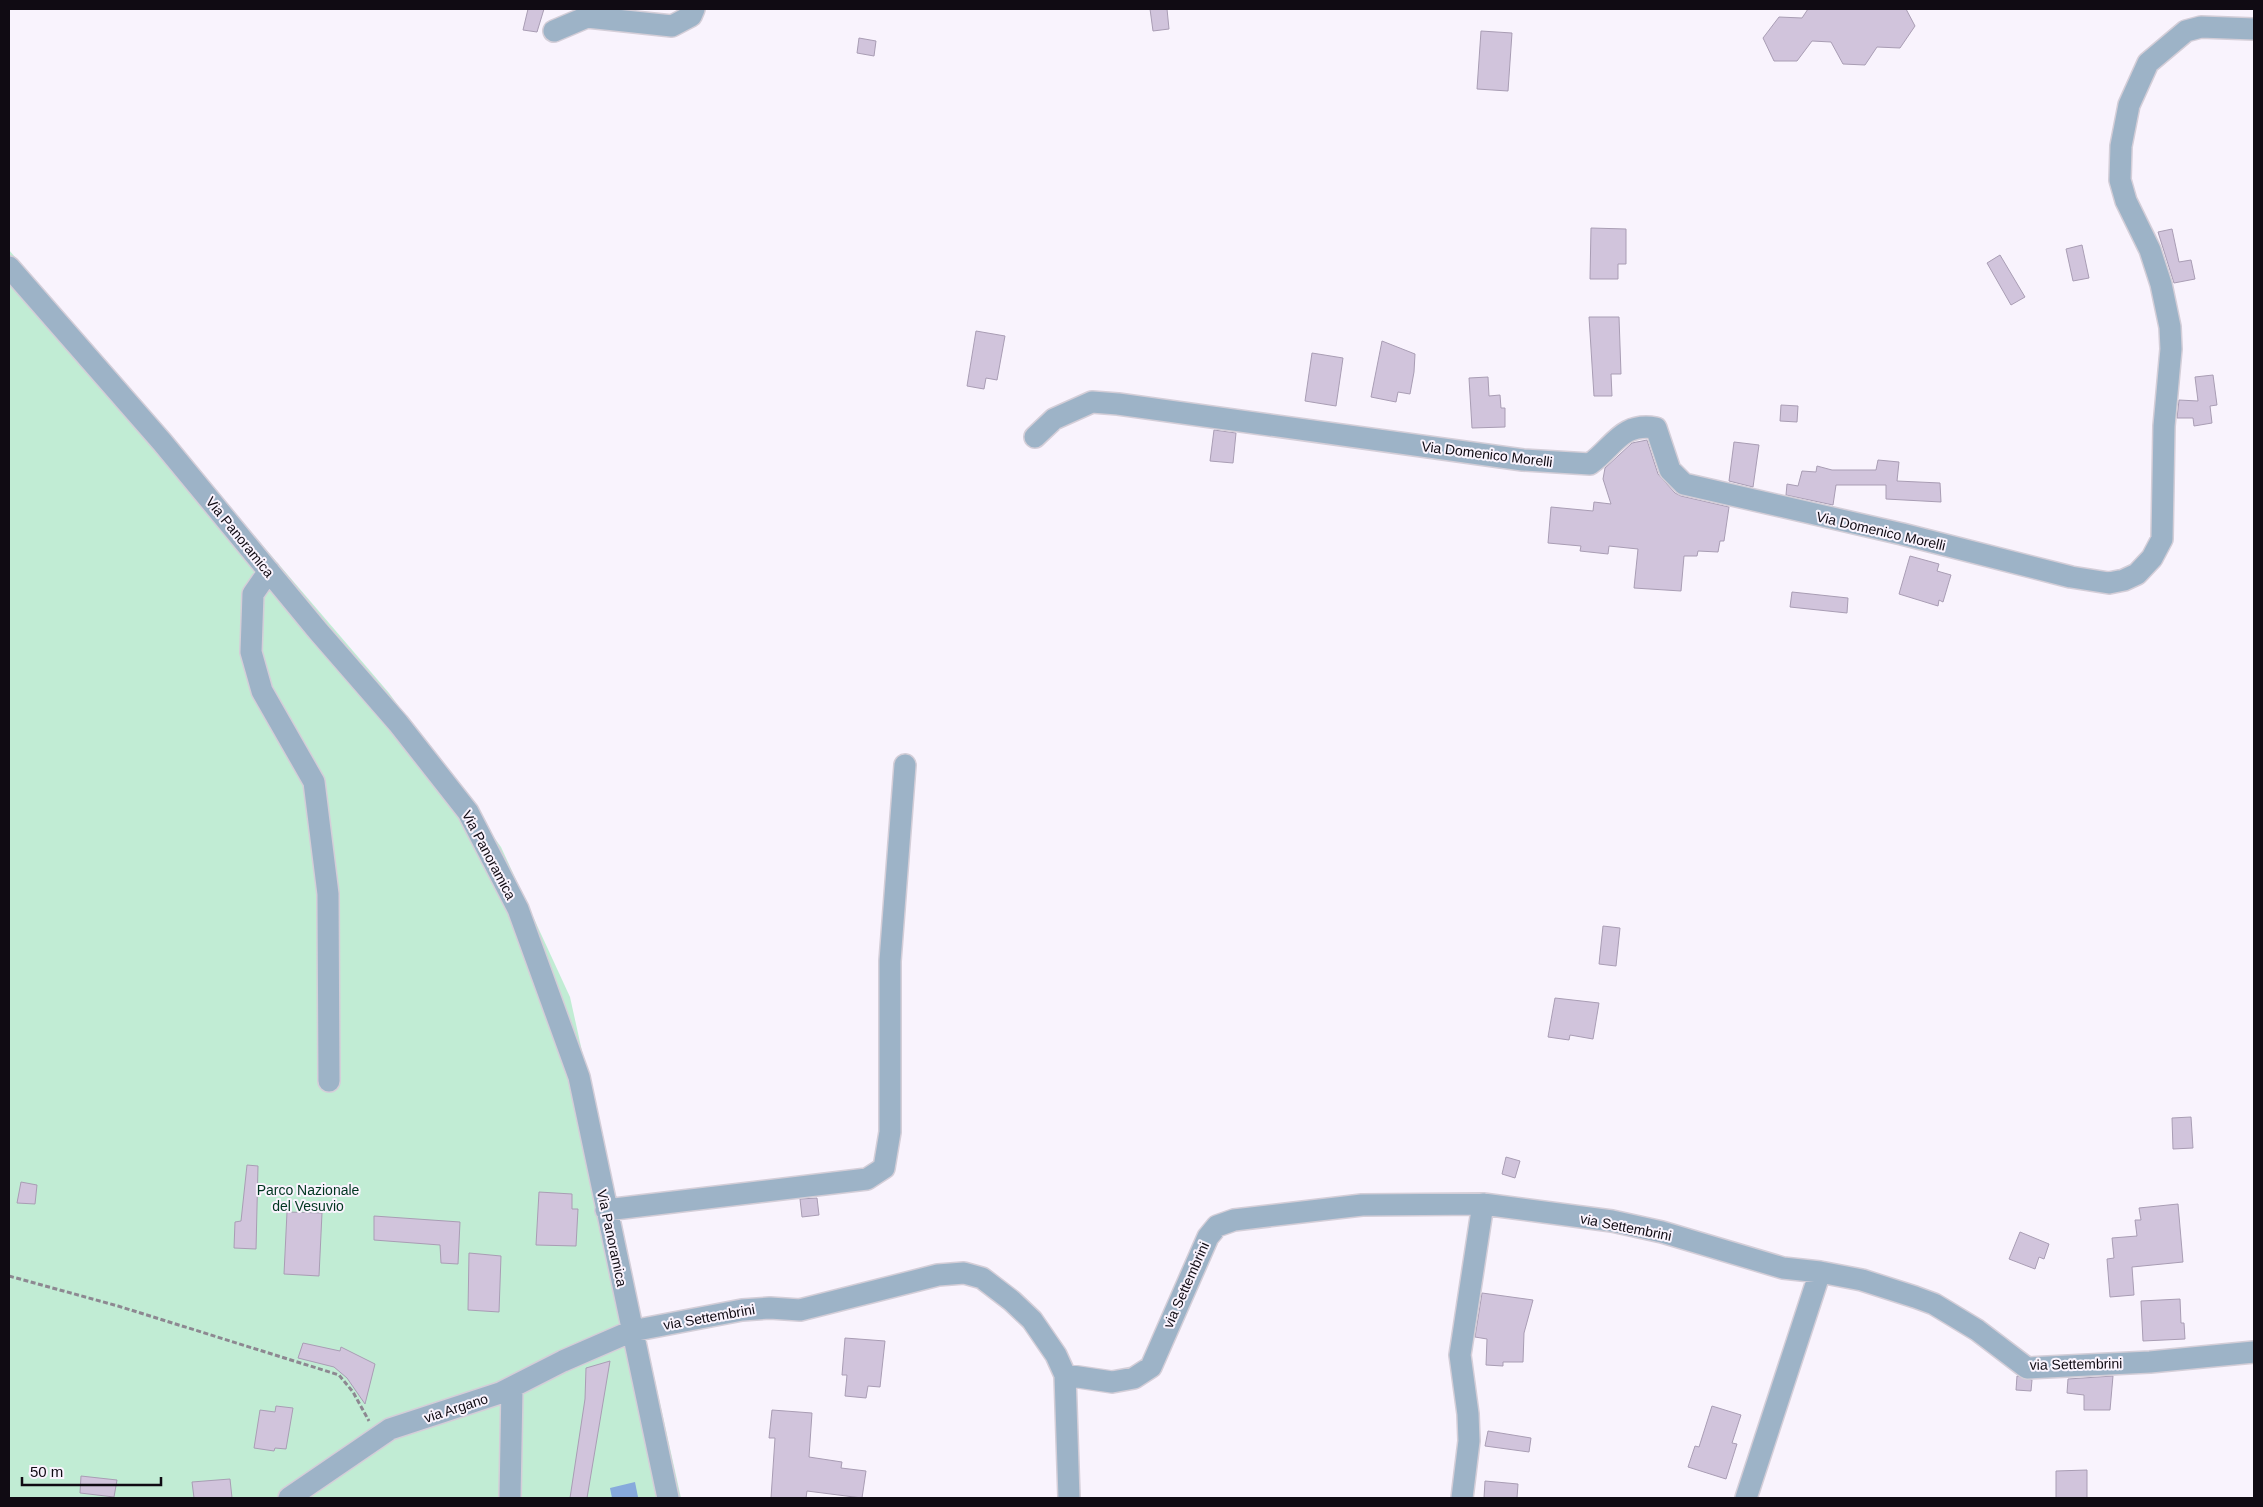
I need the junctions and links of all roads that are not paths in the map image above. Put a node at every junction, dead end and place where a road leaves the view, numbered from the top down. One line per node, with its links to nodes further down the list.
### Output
1 (694, 9): 3 (street)
2 (2254, 29): 5 (street, Via Domenico Morelli)
3 (554, 31)
4 (9, 267): 6 (street, Via Panoramica)
5 (1035, 438)
6 (268, 571): 8 (street); 10 (street, Via Panoramica)
7 (905, 765): 10 (street)
8 (329, 1081)
9 (1483, 1204): 11 (street, via Settembrini); 14 (street, via Settembrini); 20 (street)
10 (606, 1210): 12 (street, Via Panoramica)
11 (1820, 1272): 13 (street, via Settembrini); 21 (street)
12 (632, 1331): 14 (street, via Settembrini); 15 (street, via Argano); 18 (street, Via Panoramica)
13 (2254, 1352)
14 (1065, 1375): 19 (street, via Settembrini)
15 (512, 1387): 16 (street, via Argano); 17 (street)
16 (289, 1498)
17 (510, 1498)
18 (668, 1498)
19 (1069, 1498)
20 (1462, 1498)
21 (1746, 1498)

